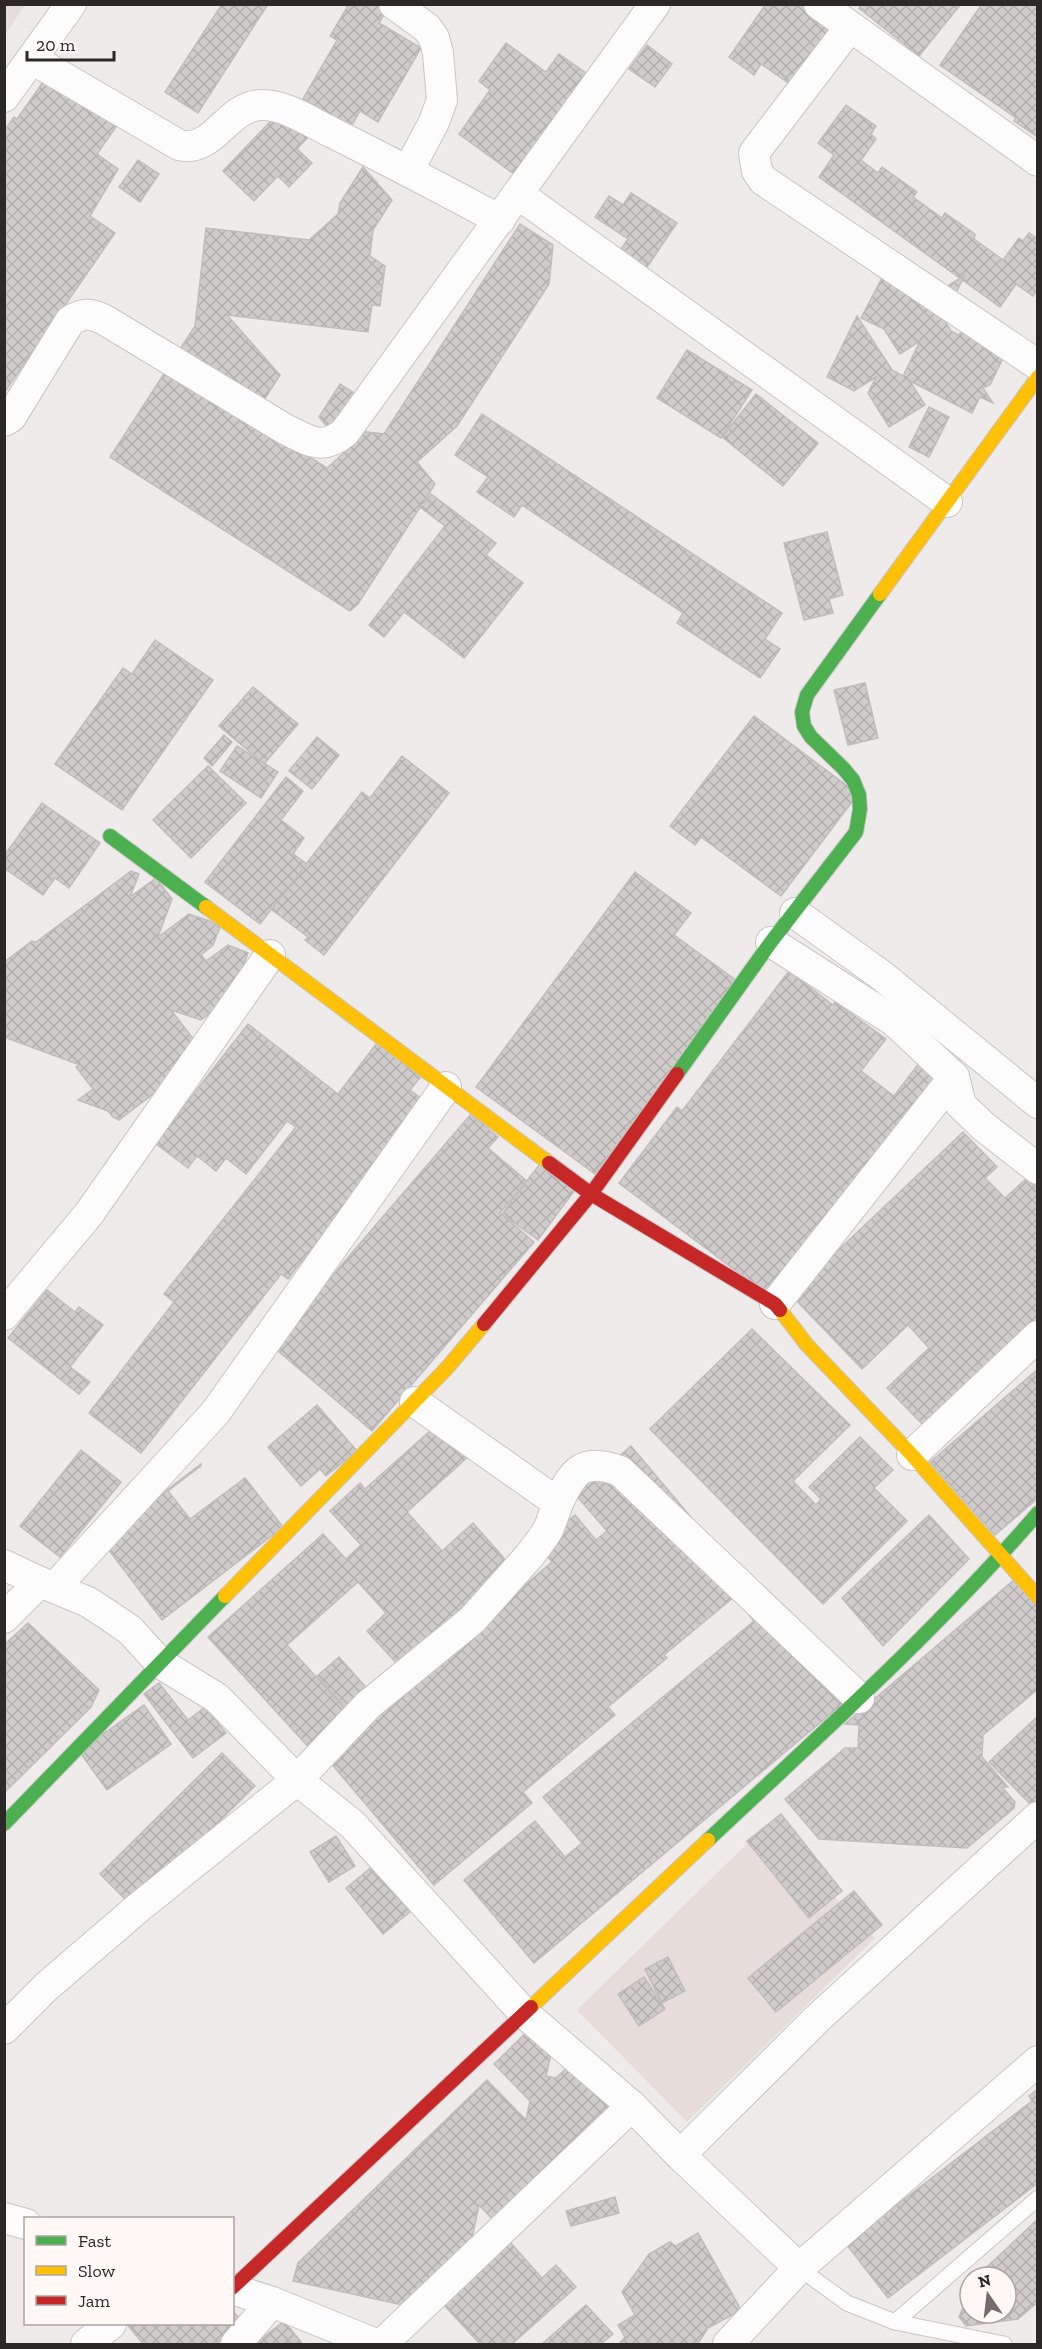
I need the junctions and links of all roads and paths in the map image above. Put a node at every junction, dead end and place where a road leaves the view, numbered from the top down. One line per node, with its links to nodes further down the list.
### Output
1 (71, 4): 6 (street)
2 (394, 4): 9 (street)
3 (655, 4): 10 (street)
4 (819, 4): 5 (street)
5 (850, 27): 8 (street); 12 (street)
6 (32, 59): 7 (street); 9 (street)
7 (4, 97)
8 (1038, 161)
9 (408, 171): 11 (street)
10 (519, 194): 11 (street); 15 (street)
11 (500, 220): 14 (street)
12 (1038, 366)
13 (1038, 377): 15 (street)
14 (4, 421)
15 (947, 502): 17 (street)
16 (110, 836): 19 (street)
17 (795, 914): 18 (street); 22 (street)
18 (771, 942): 20 (street); 24 (street)
19 (270, 955): 21 (street); 26 (street)
20 (954, 1077): 23 (street); 25 (street)
21 (446, 1087): 24 (street); 34 (street)
22 (1038, 1103)
23 (1038, 1169)
24 (591, 1194): 25 (street); 28 (street)
25 (775, 1304): 29 (street)
26 (4, 1315)
27 (1038, 1336): 29 (street)
28 (415, 1402): 30 (street); 37 (street)
29 (912, 1455): 32 (street)
30 (558, 1503): 38 (street); 39 (street)
31 (1038, 1513): 32 (street)
32 (1001, 1556): 35 (street); 38 (street)
33 (4, 1565): 34 (street)
34 (48, 1585): 36 (street); 37 (street)
35 (1038, 1598)
36 (4, 1618)
37 (160, 1663): 39 (street); 41 (street)
38 (859, 1698): 42 (street)
39 (297, 1780): 42 (street); 43 (street)
40 (1038, 1817): 46 (street)
41 (4, 1824)
42 (524, 2013): 45 (street); 51 (street)
43 (4, 2029)
44 (1038, 2061): 50 (street)
45 (632, 2106): 46 (street); 59 (street)
46 (680, 2155): 50 (street)
47 (1038, 2199): 54 (lane)
48 (4, 2218): 49 (street)
49 (24, 2223)
50 (799, 2268): 54 (lane); 60 (street)
51 (234, 2287)
52 (234, 2290): 53 (street)
53 (272, 2302): 57 (street); 58 (street)
54 (895, 2322): 61 (lane)
55 (110, 2325): 56 (street)
56 (86, 2344)
57 (236, 2344)
58 (376, 2344)
59 (382, 2344)
60 (728, 2344)
61 (1004, 2344)

